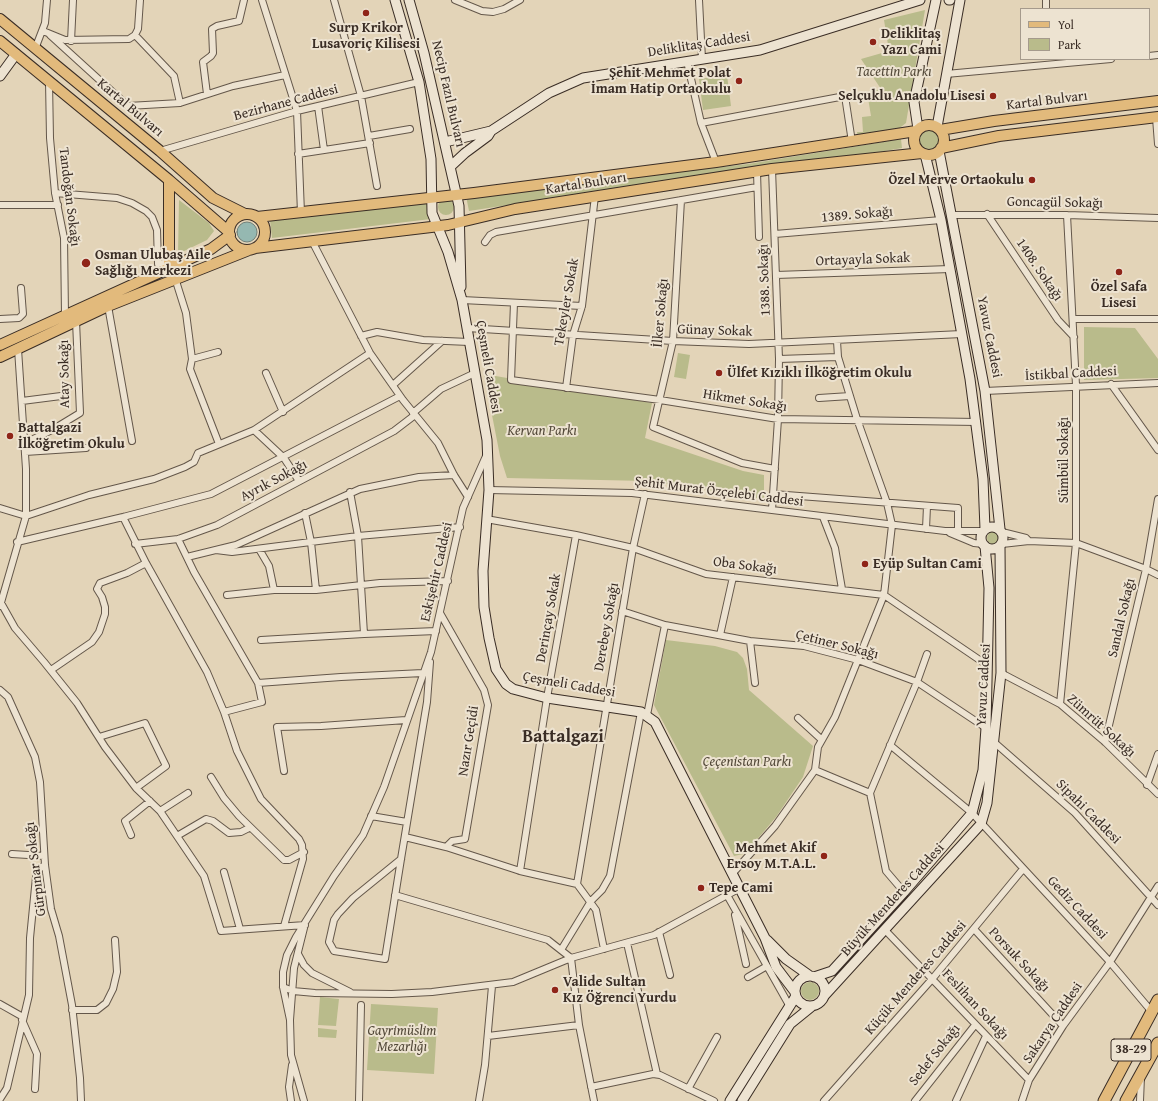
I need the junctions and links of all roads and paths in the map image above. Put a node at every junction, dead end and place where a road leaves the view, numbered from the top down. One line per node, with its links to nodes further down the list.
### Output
1 (47, 0): 16 (street)
2 (73, 0): 19 (street)
3 (140, 0): 18 (street)
4 (244, 0): 32 (street)
5 (262, 0): 28 (street)
6 (334, 0): 33 (street)
7 (395, 0): 31 (street, Necip Fazıl Bulvarı)
8 (409, 0): 45 (street, Necip Fazıl Bulvarı)
9 (455, 0): 10 (street)
10 (520, 0)
11 (699, 0): 23 (street)
12 (920, 0): 23 (street, Deliklitaş Caddesi)
13 (936, 0): 42 (street)
14 (960, 0): 27 (street)
15 (0, 19): 21 (main road, Kartal Bulvarı)
16 (42, 32): 17 (street); 21 (street)
17 (50, 35): 19 (street); 35 (street)
18 (135, 35): 19 (street); 35 (street)
19 (71, 40)
20 (0, 41): 22 (main road)
21 (35, 49): 51 (main road, Kartal Bulvarı)
22 (16, 54): 29 (street); 30 (main road)
23 (702, 59): 25 (street, Deliklitaş Caddesi)
24 (1090, 60): 26 (street)
25 (687, 61): 39 (street); 43 (street, Deliklitaş Caddesi)
26 (1048, 62): 27 (street)
27 (946, 74): 41 (street)
28 (285, 75): 32 (street); 37 (street)
29 (0, 76)
30 (49, 81): 58 (main road); 61 (street, Tandoğan Sokağı)
31 (419, 82): 33 (street, Bezirhane Caddesi); 64 (street, Necip Fazıl Bulvarı)
32 (207, 94): 35 (street)
33 (361, 96): 36 (street, Bezirhane Caddesi); 44 (street)
34 (1158, 101): 41 (main road, Kartal Bulvarı)
35 (180, 103)
36 (318, 106): 37 (street, Bezirhane Caddesi); 49 (street)
37 (296, 112): 51 (street, Bezirhane Caddesi); 52 (street)
38 (1157, 118): 48 (street); 50 (main road, Kartal Bulvarı)
39 (700, 123): 46 (street); 54 (street)
40 (410, 129): 44 (street)
41 (939, 129): 42 (main road); 50 (main road)
42 (917, 130): 46 (main road, Kartal Bulvarı); 53 (main road)
43 (491, 131): 45 (street, Deliklitaş Caddesi); 55 (street, Deliklitaş Caddesi)
44 (369, 136): 47 (street)
45 (445, 142): 55 (street, Necip Fazıl Bulvarı)
46 (852, 142): 54 (main road, Kartal Bulvarı)
47 (370, 143): 49 (street); 59 (street)
48 (1158, 144)
49 (324, 150): 52 (street)
50 (940, 150): 53 (main road); 71 (street, Yavuz Caddesi)
51 (160, 151): 69 (main road, Kartal Bulvarı)
52 (298, 154): 68 (street)
53 (924, 154): 56 (main road, Kartal Bulvarı); 76 (street, Yavuz Caddesi)
54 (716, 162): 62 (main road, Kartal Bulvarı)
55 (450, 167): 62 (street, Necip Fazıl Bulvarı)
56 (772, 169): 57 (main road, Kartal Bulvarı); 80 (street, 1388. Sokağı)
57 (757, 172): 60 (street); 63 (main road, Kartal Bulvarı)
58 (170, 180): 79 (main road); 85 (main road)
59 (377, 186)
60 (757, 187): 65 (street); 81 (street)
61 (55, 193): 67 (street, Tandoğan Sokağı); 85 (street)
62 (456, 195): 64 (main road, Kartal Bulvarı); 77 (street, Necip Fazıl Bulvarı)
63 (595, 196): 73 (street, Tekeyler Sokak); 77 (main road, Kartal Bulvarı)
64 (432, 198): 68 (main road, Kartal Bulvarı); 78 (street, Necip Fazıl Bulvarı)
65 (681, 200): 73 (street); 106 (street, İlker Sokağı)
66 (0, 205): 67 (street)
67 (58, 205): 94 (street, Tandoğan Sokağı)
68 (301, 213): 74 (main road, Kartal Bulvarı)
69 (245, 214): 74 (main road); 79 (main road)
70 (987, 214): 71 (street, Goncagül Sokağı); 72 (street, Goncagül Sokağı); 104 (street, 1408. Sokağı)
71 (952, 215): 125 (street, Yavuz Caddesi)
72 (1067, 215): 75 (street, Goncagül Sokağı); 96 (street, Sümbül Sokağı)
73 (593, 216): 83 (street); 93 (street, Tekeyler Sokak)
74 (257, 217): 84 (main road)
75 (1158, 218)
76 (941, 220): 80 (street, 1389. Sokağı); 86 (street, Yavuz Caddesi)
77 (460, 223): 78 (main road, Kartal Bulvarı); 90 (street, Çeşmeli Caddesi)
78 (438, 226): 82 (main road, Kartal Bulvarı); 90 (street, Çeşmeli Caddesi)
79 (229, 234): 84 (main road); 85 (main road)
80 (775, 234): 87 (street, 1388. Sokağı)
81 (759, 238)
82 (312, 241): 84 (main road, Kartal Bulvarı); 103 (street)
83 (485, 242)
84 (252, 249): 88 (main road, Kartal Bulvarı)
85 (169, 265): 94 (main road)
86 (950, 269): 87 (street, Ortayayla Sokak); 101 (street, Yavuz Caddesi)
87 (776, 275): 109 (street, 1388. Sokağı)
88 (175, 278): 92 (main road, Kartal Bulvarı); 116 (street)
89 (22, 288): 95 (street)
90 (462, 300): 91 (street); 99 (street, Çeşmeli Caddesi)
91 (514, 303): 93 (street); 100 (street)
92 (108, 306): 98 (main road, Kartal Bulvarı); 138 (street)
93 (582, 306): 102 (street, Tekeyler Sokak)
94 (65, 315): 110 (main road)
95 (0, 319)
96 (1073, 319): 97 (street); 104 (street, Sümbül Sokağı)
97 (1158, 319)
98 (76, 321): 111 (main road, Kartal Bulvarı); 139 (street, Atay Sokağı)
99 (467, 328): 100 (street, Günay Sokak); 108 (street, Çeşmeli Caddesi)
100 (514, 331): 102 (street, Günay Sokak); 124 (street, Hikmet Sokağı)
101 (962, 334): 107 (street, Günay Sokak); 136 (street, Yavuz Caddesi)
102 (573, 335): 106 (street, Günay Sokak); 124 (street, Tekeyler Sokak)
103 (361, 336): 105 (street); 113 (street)
104 (1074, 337): 123 (street, Sümbül Sokağı)
105 (442, 341): 108 (street); 122 (street)
106 (673, 341): 109 (street, Günay Sokak); 130 (street, İlker Sokağı)
107 (837, 341): 109 (street, Günay Sokak); 115 (street)
108 (469, 342): 119 (street, Çeşmeli Caddesi)
109 (779, 344): 117 (street, 1388. Sokağı)
110 (0, 345)
111 (18, 349): 114 (main road, Kartal Bulvarı); 131 (street)
112 (218, 352): 116 (street)
113 (370, 353): 122 (street); 132 (street)
114 (0, 357)
115 (838, 357): 117 (street); 128 (street)
116 (192, 359): 140 (street)
117 (779, 359): 134 (street, 1388. Sokağı)
118 (266, 373): 132 (street)
119 (475, 373): 133 (street, Ayrık Sokağı); 144 (street, Çeşmeli Caddesi)
120 (1158, 383): 121 (street, İstikbal Caddesi)
121 (1111, 384): 123 (street, İstikbal Caddesi); 142 (street)
122 (393, 385): 127 (street)
123 (1076, 385): 125 (street, İstikbal Caddesi); 177 (street, Sümbül Sokağı)
124 (566, 388): 130 (street, Hikmet Sokağı)
125 (985, 390): 168 (street, Yavuz Caddesi)
126 (61, 396): 131 (street)
127 (400, 396): 133 (street); 145 (street)
128 (850, 396): 129 (street); 135 (street)
129 (819, 398)
130 (660, 400): 134 (street, Hikmet Sokağı); 146 (street, İlker Sokağı)
131 (22, 401): 139 (street)
132 (283, 412): 137 (street)
133 (414, 414): 147 (street); 148 (street, Ayrık Sokağı)
134 (778, 419): 135 (street, Hikmet Sokağı); 146 (street, 1388. Sokağı)
135 (857, 419): 136 (street, Hikmet Sokağı); 155 (street)
136 (977, 422): 167 (street, Yavuz Caddesi)
137 (254, 430): 140 (street); 145 (street)
138 (132, 441)
139 (25, 443): 143 (street)
140 (219, 444): 160 (street)
141 (86, 448): 143 (street)
142 (1158, 450)
143 (25, 452): 160 (street)
144 (488, 453): 149 (street, Çeşmeli Caddesi); 153 (street, Eskişehir Caddesi)
145 (284, 458): 148 (street); 161 (street)
146 (775, 469): 152 (street, 1388. Sokağı)
147 (454, 475): 150 (street); 153 (street)
148 (299, 481): 173 (street, Ayrık Sokağı)
149 (489, 490): 151 (street, Şehit Murat Özçelebi Caddesi); 163 (street, Çeşmeli Caddesi)
150 (350, 492): 159 (street); 172 (street)
151 (645, 494): 158 (street, Şehit Murat Özçelebi Caddesi); 181 (street, Derebey Sokağı)
152 (773, 494): 155 (street); 158 (street, 1388. Sokağı)
153 (468, 497): 165 (street, Eskişehir Caddesi)
154 (1158, 499): 186 (street, Sandal Sokağı)
155 (887, 503): 156 (street); 164 (street)
156 (927, 506): 166 (street); 169 (street)
157 (0, 508): 160 (street)
158 (772, 510): 162 (street, Şehit Murat Özçelebi Caddesi)
159 (305, 513): 176 (street); 183 (street)
160 (26, 516): 175 (street)
161 (123, 517): 175 (street); 178 (street)
162 (823, 517): 164 (street, Şehit Murat Özçelebi Caddesi); 191 (street)
163 (486, 519): 171 (street, Oba Sokağı); 216 (street, Çeşmeli Caddesi)
164 (892, 525): 166 (street, Şehit Murat Özçelebi Caddesi); 195 (street)
165 (460, 527): 172 (street); 189 (street, Eskişehir Caddesi)
166 (926, 529): 170 (street, Şehit Murat Özçelebi Caddesi)
167 (984, 530): 168 (street); 169 (street, Şehit Murat Özçelebi Caddesi); 179 (street)
168 (1001, 530): 174 (street); 180 (street)
169 (958, 531): 170 (street, Şehit Murat Özçelebi Caddesi)
170 (945, 532): 179 (street, Şehit Murat Özçelebi Caddesi)
171 (576, 535): 181 (street, Oba Sokağı); 216 (street, Derinçay Sokak)
172 (358, 536): 176 (street); 190 (street)
173 (178, 539): 178 (street, Ayrık Sokağı); 184 (street)
174 (1029, 541): 177 (street); 180 (street)
175 (17, 542): 196 (street)
176 (311, 542): 182 (street); 193 (street)
177 (1076, 543): 186 (street); 217 (street, Sümbül Sokağı)
178 (135, 544): 185 (street)
179 (984, 545): 180 (street); 208 (street, Yavuz Caddesi)
180 (1001, 545): 211 (street, Yavuz Caddesi)
181 (633, 548): 188 (street, Oba Sokağı); 197 (street, Derebey Sokağı)
182 (259, 549): 183 (street); 192 (street)
183 (216, 550): 184 (street)
184 (187, 557): 213 (street)
185 (146, 563): 209 (street); 219 (street)
186 (1146, 569): 187 (street); 226 (street, Sandal Sokağı)
187 (1158, 575)
188 (733, 577): 191 (street, Oba Sokağı); 202 (street)
189 (448, 581): 190 (street); 198 (street, Eskişehir Caddesi)
190 (363, 586): 193 (street); 201 (street)
191 (842, 589): 195 (street, Oba Sokağı)
192 (274, 590): 193 (street); 194 (street)
193 (316, 590)
194 (227, 595)
195 (884, 595): 207 (street); 208 (street, Oba Sokağı)
196 (1, 605): 209 (street)
197 (622, 612): 199 (street, Çetiner Sokağı); 218 (street, Derebey Sokağı)
198 (440, 613): 200 (street, Eskişehir Caddesi); 248 (street, Nazır Geçidi)
199 (665, 625): 202 (street, Çetiner Sokağı); 220 (street)
200 (436, 631): 201 (street); 205 (street, Eskişehir Caddesi)
201 (364, 634): 203 (street)
202 (720, 635): 204 (street, Çetiner Sokağı)
203 (261, 640)
204 (750, 641): 207 (street, Çetiner Sokağı); 214 (street)
205 (431, 652): 210 (street, Eskişehir Caddesi); 242 (street)
206 (927, 654): 212 (street)
207 (858, 660): 212 (street, Çetiner Sokağı); 225 (street)
208 (987, 665): 223 (street, Yavuz Caddesi)
209 (51, 670): 224 (street)
210 (423, 673): 213 (street); 222 (street, Eskişehir Caddesi)
211 (1001, 674): 217 (street, Zümrüt Sokağı); 227 (street, Yavuz Caddesi)
212 (917, 682): 223 (street, Çetiner Sokağı); 228 (street)
213 (258, 683): 219 (street)
214 (755, 683)
215 (0, 690): 251 (street, Gürpınar Sokağı)
216 (547, 698): 218 (street, Çeşmeli Caddesi); 255 (street, Derinçay Sokak)
217 (1060, 704): 226 (street, Zümrüt Sokağı)
218 (606, 706): 220 (street, Çeşmeli Caddesi); 258 (street, Derebey Sokağı)
219 (224, 712): 249 (street)
220 (644, 713): 257 (street); 265 (street)
221 (798, 718): 225 (street)
222 (406, 720): 231 (street); 241 (street, Eskişehir Caddesi)
223 (986, 728): 240 (street, Yavuz Caddesi)
224 (99, 737): 234 (street); 234 (street)
225 (822, 740): 230 (street)
226 (1105, 742): 233 (street, Zümrüt Sokağı)
227 (995, 743): 243 (street, Yavuz Caddesi); 264 (street, Sipahi Caddesi)
228 (890, 745): 235 (street); 240 (street, Gediz Caddesi)
229 (1158, 754): 233 (street)
230 (815, 770): 235 (street); 257 (street)
231 (284, 771)
232 (211, 777): 244 (street)
233 (1147, 785): 237 (street, Zümrüt Sokağı)
234 (136, 788): 238 (street)
235 (870, 793): 261 (street)
236 (188, 794): 239 (street)
237 (1158, 794)
238 (150, 801): 239 (street); 245 (street)
239 (160, 811): 246 (street)
240 (972, 813): 243 (street, Gediz Caddesi); 261 (street, Büyük Menderes Caddesi)
241 (371, 816): 242 (street); 268 (street, Eskişehir Caddesi)
242 (407, 822): 247 (street)
243 (981, 824): 254 (street, Gediz Caddesi); 272 (street, Büyük Menderes Caddesi)
244 (249, 828): 246 (street); 249 (street)
245 (131, 835)
246 (177, 836): 270 (street)
247 (405, 837): 248 (street); 252 (street)
248 (446, 847): 255 (street)
249 (304, 852): 269 (street)
250 (12, 854): 251 (street)
251 (44, 856): 253 (street, Gürpınar Sokağı)
252 (401, 859): 262 (street); 262 (street)
253 (45, 865): 299 (street, Gürpınar Sokağı); 301 (street)
254 (1024, 869): 271 (street, Küçük Menderes Caddesi); 281 (street, Gediz Caddesi)
255 (520, 871): 258 (street)
256 (224, 872): 270 (street)
257 (733, 873): 260 (street)
258 (577, 884): 265 (street)
259 (1158, 886): 264 (street, Sakarya Caddesi)
260 (740, 888): 263 (street); 274 (street)
261 (904, 892): 285 (street, Büyük Menderes Caddesi)
262 (395, 895): 278 (street)
263 (727, 895): 267 (street); 273 (street)
264 (1152, 897): 266 (street, Sipahi Caddesi); 281 (street, Sakarya Caddesi)
265 (591, 901): 277 (street); 278 (street)
266 (1158, 905)
267 (734, 908): 282 (street); 283 (street)
268 (305, 925): 269 (street); 279 (street, Eskişehir Caddesi); 289 (street, Eskişehir Caddesi)
269 (284, 926): 270 (street)
270 (240, 929)
271 (974, 929): 287 (street, Küçük Menderes Caddesi); 305 (street, Porsuk Sokağı)
272 (885, 930): 287 (street, Feslihan Sokağı); 293 (street, Büyük Menderes Caddesi)
273 (659, 932): 276 (street); 284 (street)
274 (765, 938): 285 (street); 292 (street)
275 (116, 940): 299 (street)
276 (627, 943): 277 (street); 311 (street)
277 (604, 949): 280 (street)
278 (561, 950): 280 (street)
279 (298, 954): 290 (street, Eskişehir Caddesi); 291 (street)
280 (571, 958): 288 (street); 303 (street)
281 (1110, 962): 300 (street, Gediz Caddesi); 305 (street, Sakarya Caddesi)
282 (746, 964)
283 (767, 966): 286 (street); 297 (street)
284 (670, 975)
285 (812, 976): 292 (street); 293 (street)
286 (748, 977)
287 (933, 978): 304 (street, Feslihan Sokağı); 318 (street, Küçük Menderes Caddesi)
288 (492, 986): 291 (street); 306 (street)
289 (283, 987): 290 (street); 302 (street, Eskişehir Caddesi)
290 (293, 991): 291 (street); 302 (street, Eskişehir Caddesi)
291 (352, 992)
292 (795, 994): 297 (street); 298 (street)
293 (825, 995): 298 (street)
294 (1158, 1000): 300 (highway, 38-29)
295 (0, 1004): 301 (street)
296 (361, 1005): 322 (street)
297 (789, 1005): 326 (street)
298 (811, 1007): 327 (street)
299 (72, 1010): 319 (street, Gürpınar Sokağı)
300 (1152, 1012): 331 (highway, 38-29)
301 (22, 1018): 316 (street); 317 (street)
302 (290, 1020): 310 (street, Eskişehir Caddesi)
303 (579, 1024): 306 (street); 314 (street)
304 (975, 1025): 307 (street, Feslihan Sokağı); 328 (street, Sedef Sokağı)
305 (1063, 1026): 313 (street, Sakarya Caddesi)
306 (488, 1036): 323 (street)
307 (986, 1036): 313 (street, Feslihan Sokağı); 329 (street)
308 (717, 1037): 315 (street)
309 (1158, 1043): 312 (highway, 38-29)
310 (293, 1062): 320 (street); 321 (street, Eskişehir Caddesi)
311 (657, 1074): 314 (street); 315 (street)
312 (1141, 1074): 332 (highway, 38-29); 333 (street)
313 (1030, 1080): 330 (street, Sakarya Caddesi)
314 (591, 1087): 324 (street)
315 (688, 1088): 325 (street)
316 (35, 1089)
317 (0, 1099)
318 (827, 1100)
319 (81, 1101)
320 (291, 1101)
321 (304, 1101)
322 (359, 1101)
323 (479, 1101)
324 (594, 1101)
325 (714, 1101)
326 (730, 1101)
327 (742, 1101)
328 (915, 1101)
329 (956, 1101)
330 (1022, 1101)
331 (1104, 1101)
332 (1126, 1101)
333 (1140, 1101)

